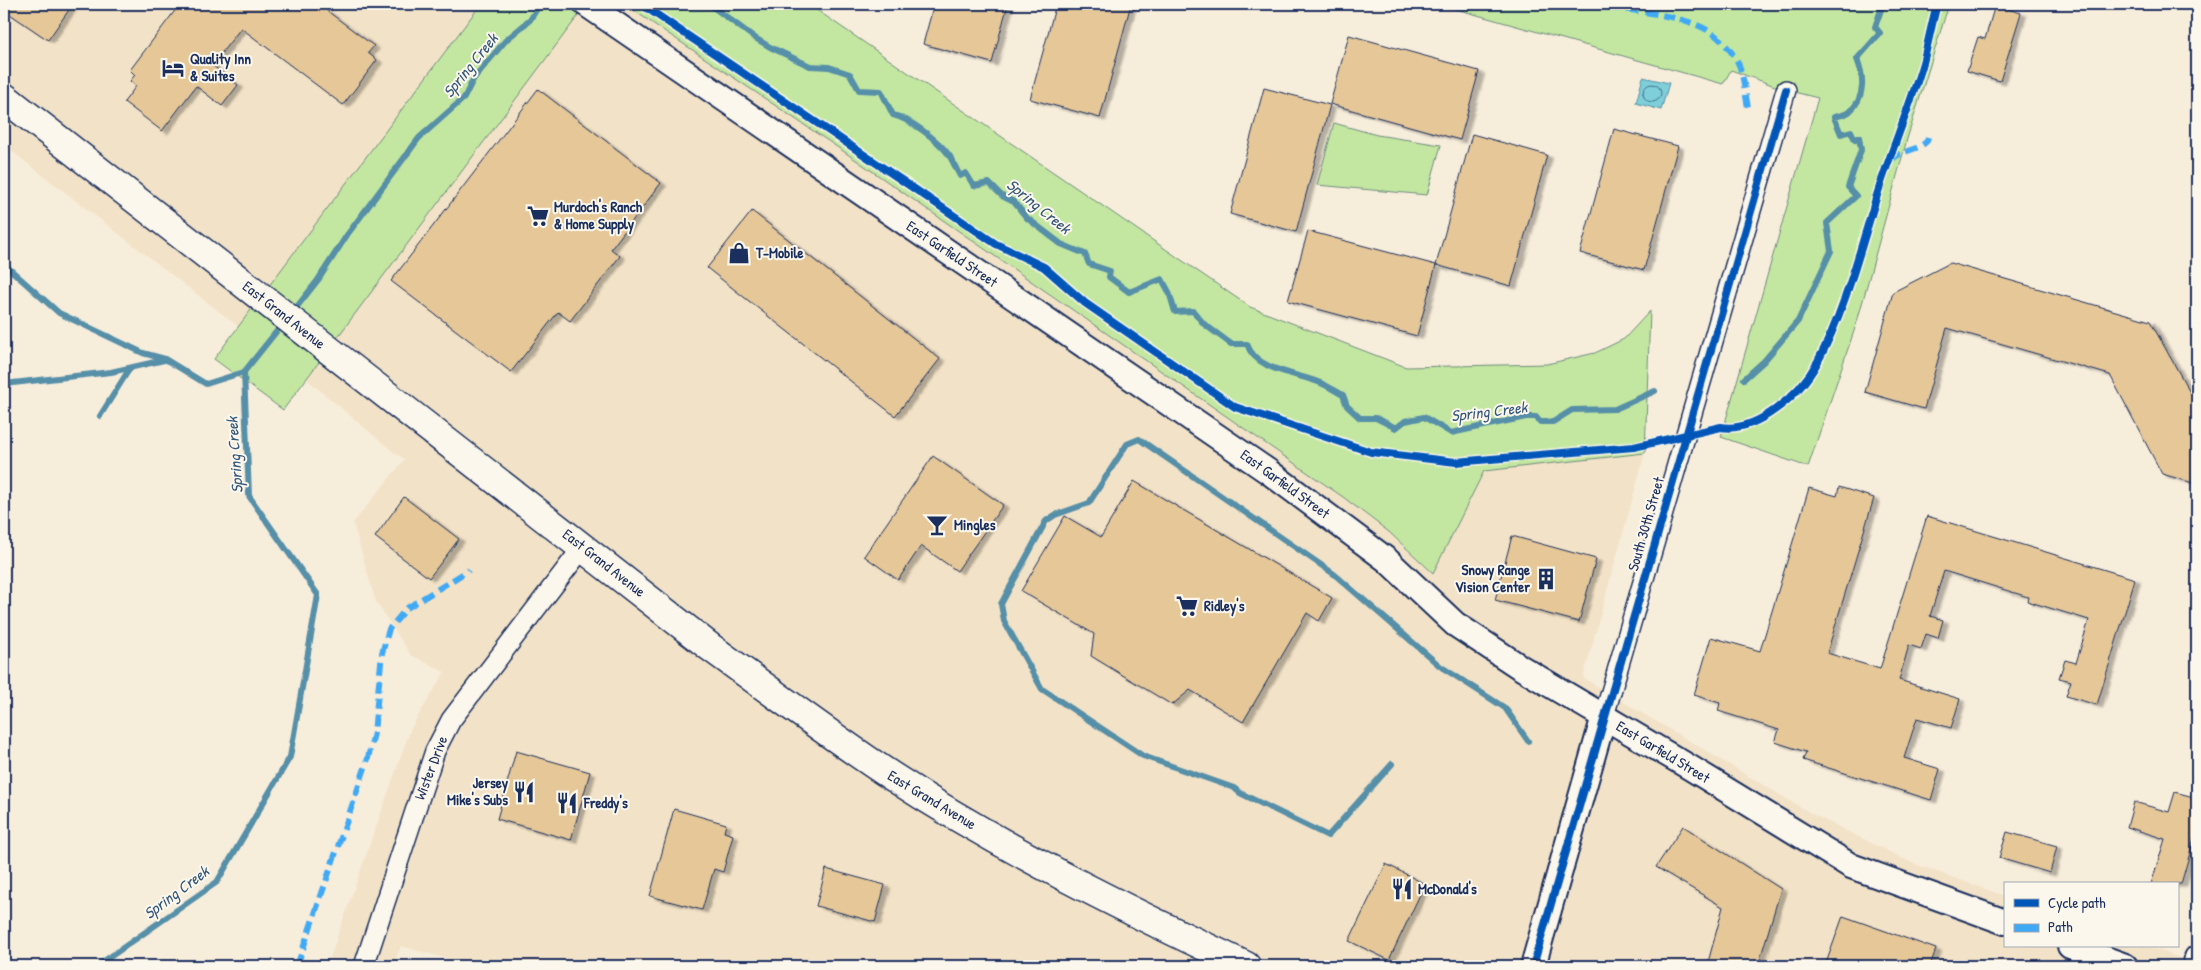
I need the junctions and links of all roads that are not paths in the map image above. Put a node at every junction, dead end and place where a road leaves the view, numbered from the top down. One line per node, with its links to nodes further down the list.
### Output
1 (586, 4): 5 (street, East Garfield Street)
2 (1786, 90): 5 (street, South 30th Street)
3 (4, 97): 4 (main road, East Grand Avenue)
4 (583, 547): 9 (street, Wister Drive); 10 (main road, East Grand Avenue)
5 (1604, 716): 6 (street, East Garfield Street); 11 (street, South 30th Street)
6 (2004, 922)
7 (2076, 948): 12 (street)
8 (2197, 958): 13 (street)
9 (364, 966)
10 (1246, 966)
11 (1533, 966)
12 (2125, 966)
13 (2195, 966)

